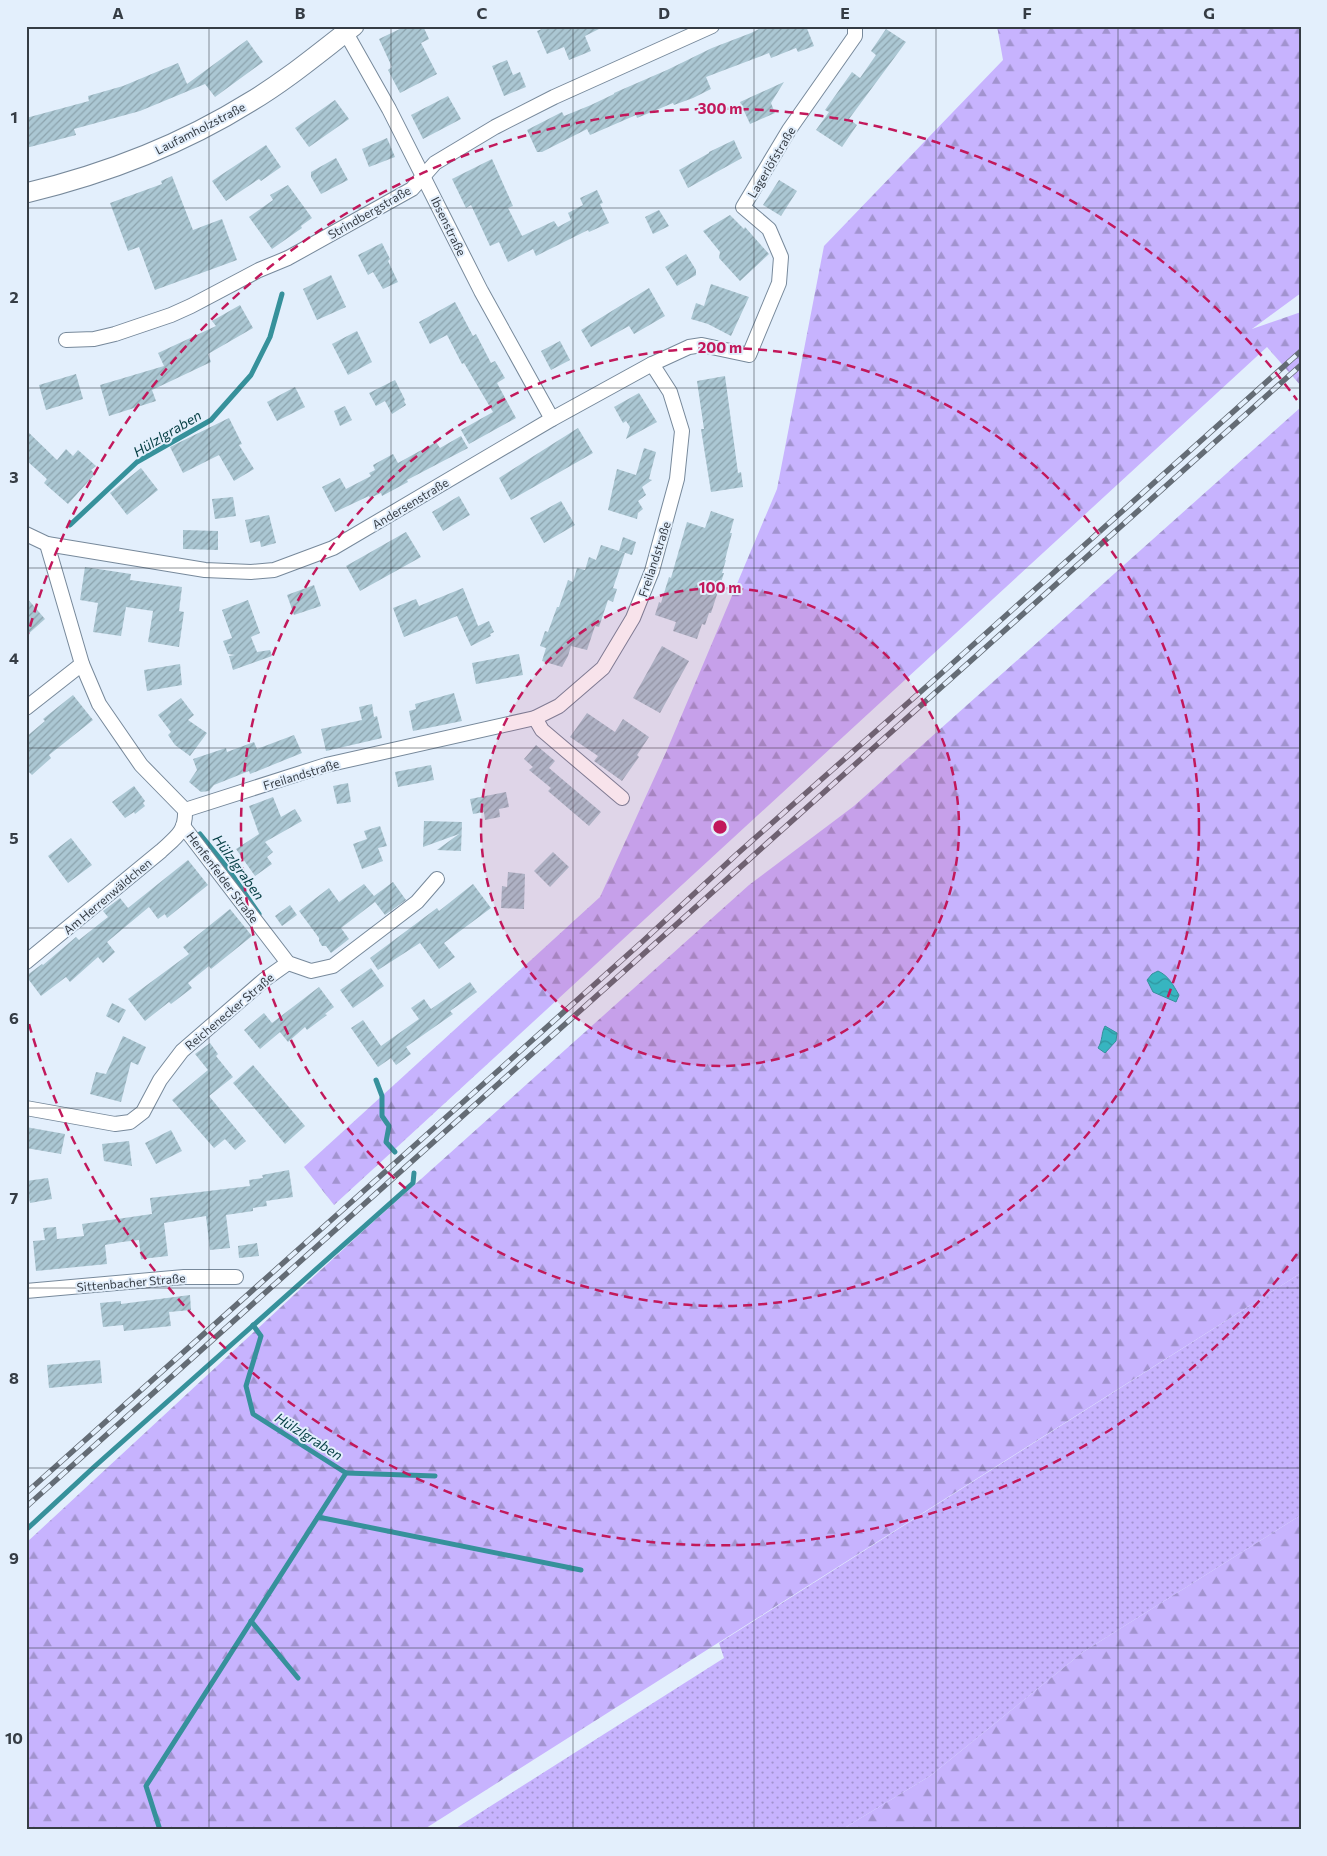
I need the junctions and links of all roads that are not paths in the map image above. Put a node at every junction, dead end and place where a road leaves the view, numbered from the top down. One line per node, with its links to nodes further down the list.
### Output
1 (712, 26): 4 (street, Strindbergstraße)
2 (855, 26): 7 (street, Lagerlöfstraße)
3 (350, 29): 4 (street, Ibsenstraße); 5 (main road, Laufamholzstraße)
4 (424, 176): 6 (street, Strindbergstraße); 9 (street, Ibsenstraße)
5 (26, 193)
6 (66, 340)
7 (749, 355): 8 (street, Andersenstraße)
8 (652, 364): 9 (street, Andersenstraße); 14 (street, Freilandstraße)
9 (552, 419): 11 (street, Andersenstraße)
10 (26, 534): 11 (street)
11 (47, 544): 12 (street)
12 (82, 664): 13 (street); 16 (street)
13 (26, 708)
14 (535, 718): 15 (street); 16 (street, Freilandstraße)
15 (622, 798)
16 (185, 810): 17 (street, Henfenfelder Straße)
17 (183, 826): 19 (street, Am Herrenwäldchen); 20 (street, Henfenfelder Straße)
18 (437, 879): 20 (street)
19 (26, 962)
20 (288, 963): 21 (street, Reichenecker Straße)
21 (26, 1108)
22 (236, 1277): 23 (street, Sittenbacher Straße)
23 (26, 1291)

